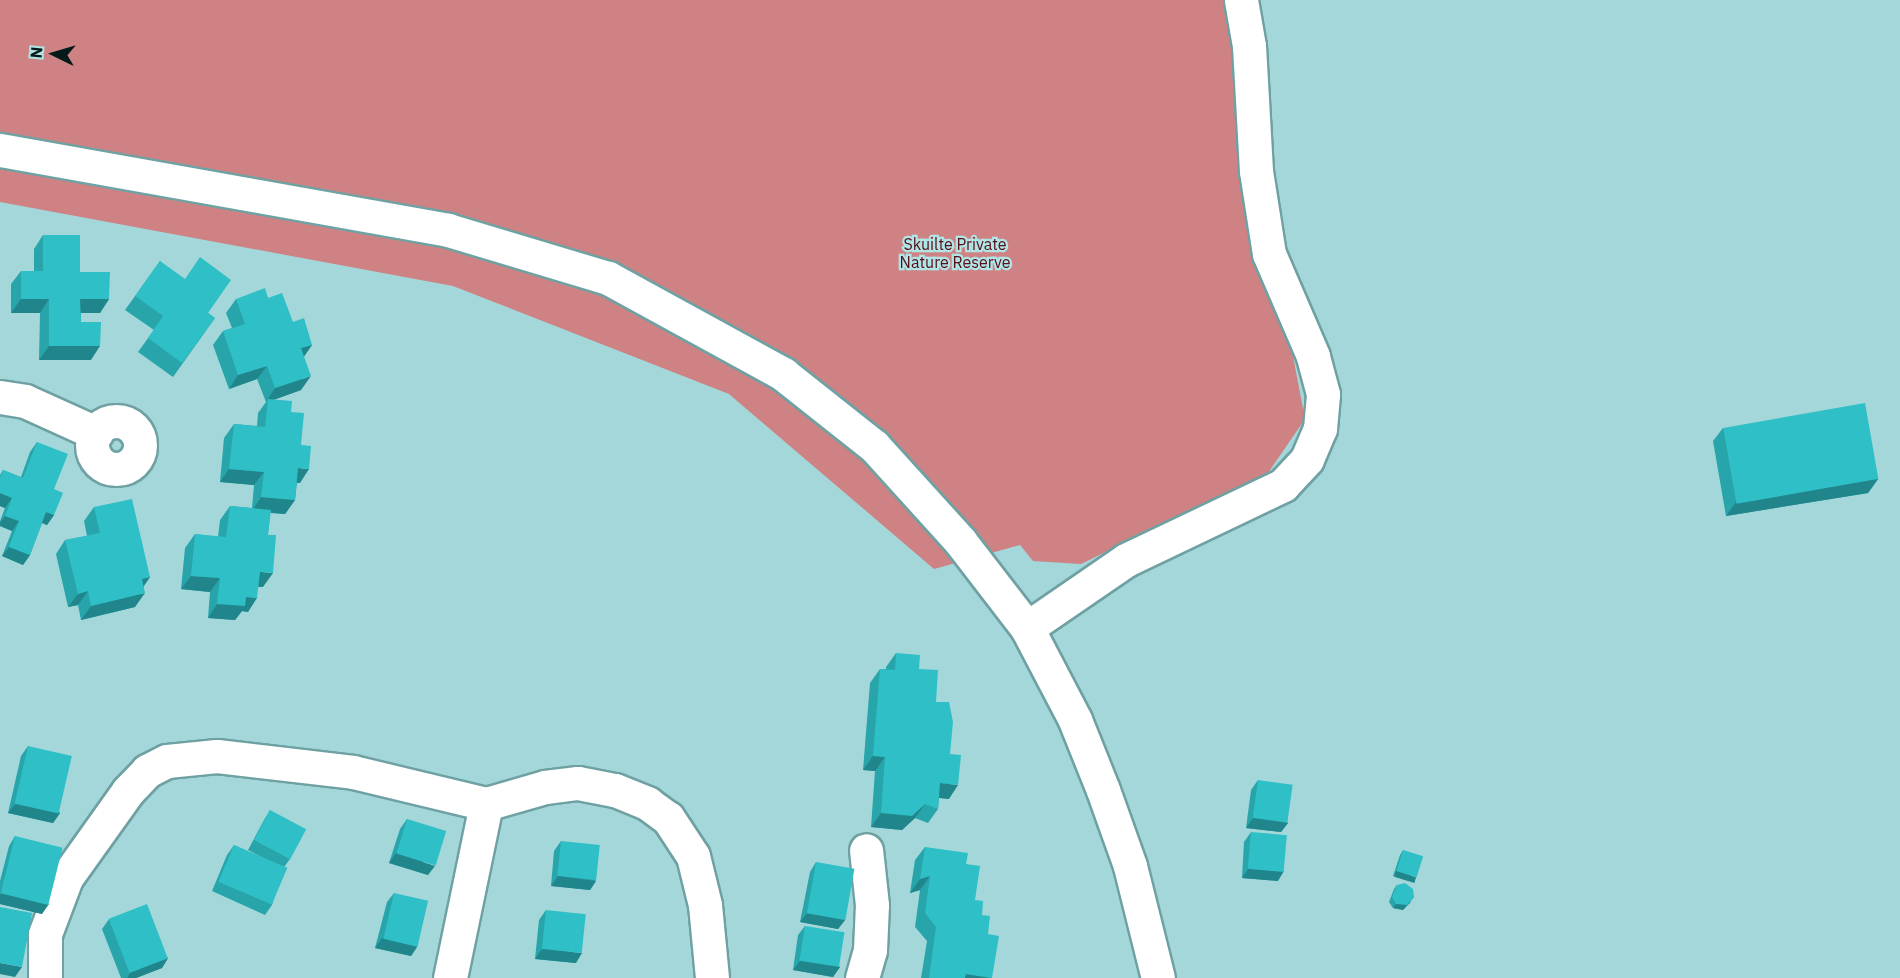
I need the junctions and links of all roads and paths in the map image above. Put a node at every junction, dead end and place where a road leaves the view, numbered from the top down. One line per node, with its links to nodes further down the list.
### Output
1 (1241, 0): 5 (street)
2 (0, 150): 5 (street)
3 (0, 397): 4 (street)
4 (96, 433)
5 (1027, 628): 12 (street)
6 (486, 804): 8 (street); 9 (street); 10 (street)
7 (866, 850): 11 (street)
8 (45, 978)
9 (450, 978)
10 (712, 978)
11 (862, 978)
12 (1158, 978)

